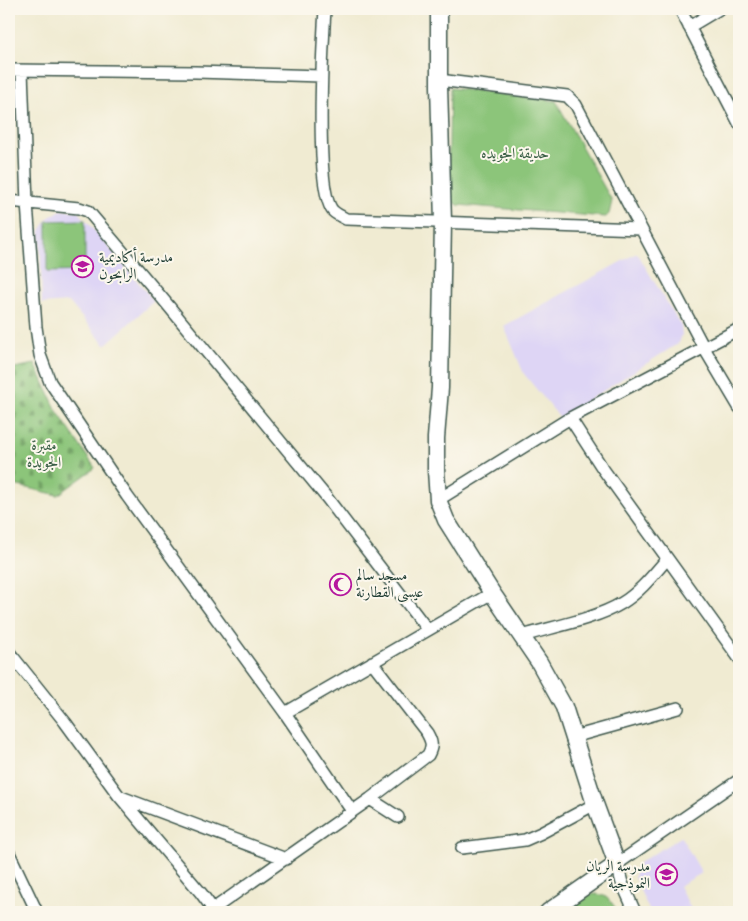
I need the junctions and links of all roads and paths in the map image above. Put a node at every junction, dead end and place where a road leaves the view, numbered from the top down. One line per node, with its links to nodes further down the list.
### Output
1 (325, 9): 8 (street)
2 (439, 9): 9 (street)
3 (680, 9): 5 (street)
4 (719, 9): 5 (street)
5 (689, 27): 10 (street)
6 (9, 70): 7 (street)
7 (22, 71): 8 (street); 12 (street)
8 (321, 76): 13 (street)
9 (439, 80): 13 (street); 14 (street)
10 (739, 122)
11 (9, 201): 12 (street)
12 (27, 203): 22 (street); 28 (street)
13 (443, 222): 14 (street); 19 (street)
14 (640, 229): 16 (street)
15 (739, 329): 16 (street)
16 (704, 348): 17 (street); 18 (street)
17 (739, 407)
18 (570, 418): 19 (street); 20 (street)
19 (438, 500): 21 (street)
20 (667, 559): 23 (street); 25 (street)
21 (492, 593): 22 (street); 23 (street)
22 (427, 629): 26 (street)
23 (522, 636): 29 (street)
24 (9, 652): 31 (street)
25 (739, 658)
26 (372, 662): 28 (street); 32 (street)
27 (678, 708): 29 (street)
28 (285, 713): 34 (street)
29 (573, 736): 33 (street)
30 (739, 780): 39 (street)
31 (119, 796): 38 (street); 40 (street)
32 (370, 799): 34 (street); 35 (street)
33 (595, 804): 36 (street); 39 (street)
34 (352, 811): 38 (street)
35 (398, 816)
36 (462, 848)
37 (9, 853): 41 (street)
38 (286, 859): 40 (street)
39 (617, 864): 42 (street); 43 (street)
40 (213, 911)
41 (37, 912)
42 (548, 912)
43 (635, 912)

